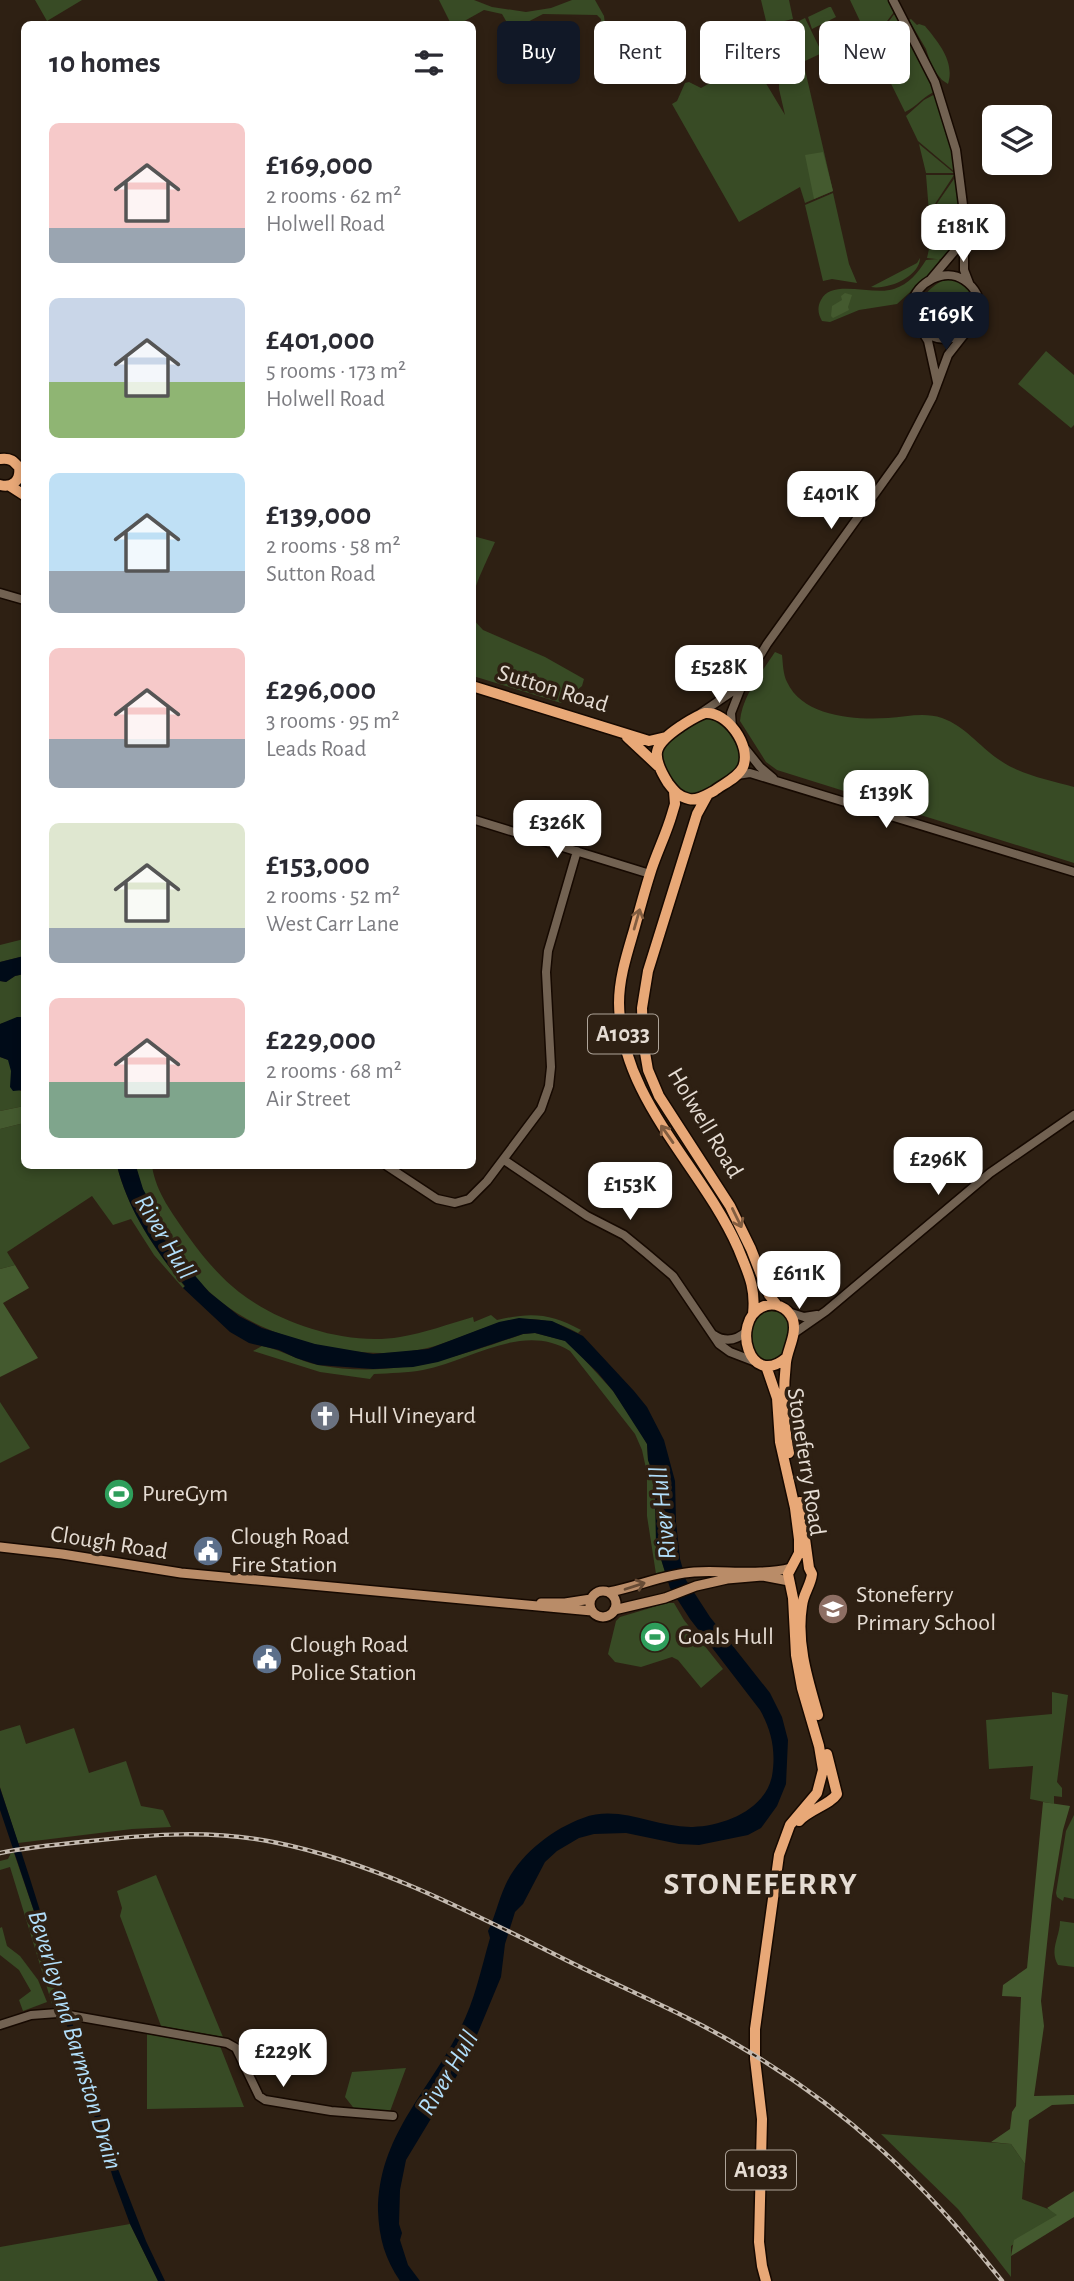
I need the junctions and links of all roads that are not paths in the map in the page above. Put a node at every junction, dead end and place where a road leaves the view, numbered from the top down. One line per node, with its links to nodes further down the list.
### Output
1 (893, 0): 2 (street)
2 (965, 230): 3 (street); 4 (street)
3 (930, 280): 4 (street); 5 (street)
4 (971, 285): 6 (street)
5 (921, 329): 6 (street); 7 (street)
6 (963, 335): 7 (street)
7 (937, 384): 17 (street)
8 (0, 459): 9 (highway)
9 (21, 470)
10 (21, 473): 11 (highway)
11 (5, 486): 12 (highway)
12 (21, 494)
13 (0, 593): 15 (street)
14 (21, 593): 15 (street)
15 (10, 594): 16 (street)
16 (21, 599)
17 (742, 685): 19 (street); 20 (street)
18 (476, 687): 21 (highway, Sutton Road)
19 (699, 715): 20 (highway); 22 (highway)
20 (732, 728): 23 (highway)
21 (621, 732): 22 (highway, Sutton Road); 24 (highway)
22 (666, 736): 24 (highway)
23 (744, 747): 25 (highway); 26 (street)
24 (658, 766): 27 (highway)
25 (737, 775): 26 (street); 28 (highway)
26 (778, 782): 31 (street)
27 (674, 791): 28 (highway); 32 (highway, Holwell Road / A1033)
28 (708, 794): 36 (highway, Holwell Road / A1033, one-way to 36)
29 (476, 820): 30 (street)
30 (577, 851): 32 (street); 34 (street)
31 (1074, 872)
32 (650, 874): 39 (highway, Holwell Road / A1033, one-way to 32)
33 (1074, 1115): 37 (street)
34 (504, 1160): 35 (street); 41 (street)
35 (392, 1169)
36 (777, 1305): 38 (highway, A1033); 39 (highway)
37 (826, 1311): 38 (street); 42 (street)
38 (788, 1312): 42 (highway)
39 (753, 1315): 40 (highway, A1033)
40 (747, 1331): 41 (street); 44 (highway)
41 (712, 1333): 44 (street)
42 (793, 1334): 43 (highway)
43 (786, 1359): 44 (highway); 47 (highway, Stoneferry Road)
44 (761, 1364): 46 (highway, Stoneferry Road)
45 (0, 1547): 52 (main road, Clough Road)
46 (793, 1566): 47 (highway); 48 (highway); 50 (main road, one-way to 46)
47 (809, 1568): 49 (highway)
48 (790, 1582): 49 (highway); 53 (main road); 56 (highway)
49 (810, 1583): 55 (highway)
50 (609, 1592): 51 (main road); 53 (main road)
51 (591, 1599): 52 (main road, Clough Road); 54 (main road)
52 (504, 1603): 54 (main road, Clough Road)
53 (614, 1610): 54 (main road)
54 (592, 1611)
55 (834, 1783): 56 (highway); 57 (highway)
56 (818, 1788): 57 (highway); 58 (highway, A1033)
57 (828, 1802): 58 (highway, A1033)
58 (777, 1869): 61 (highway, A1033)
59 (0, 2025): 60 (street)
60 (393, 2116)
61 (766, 2281)

